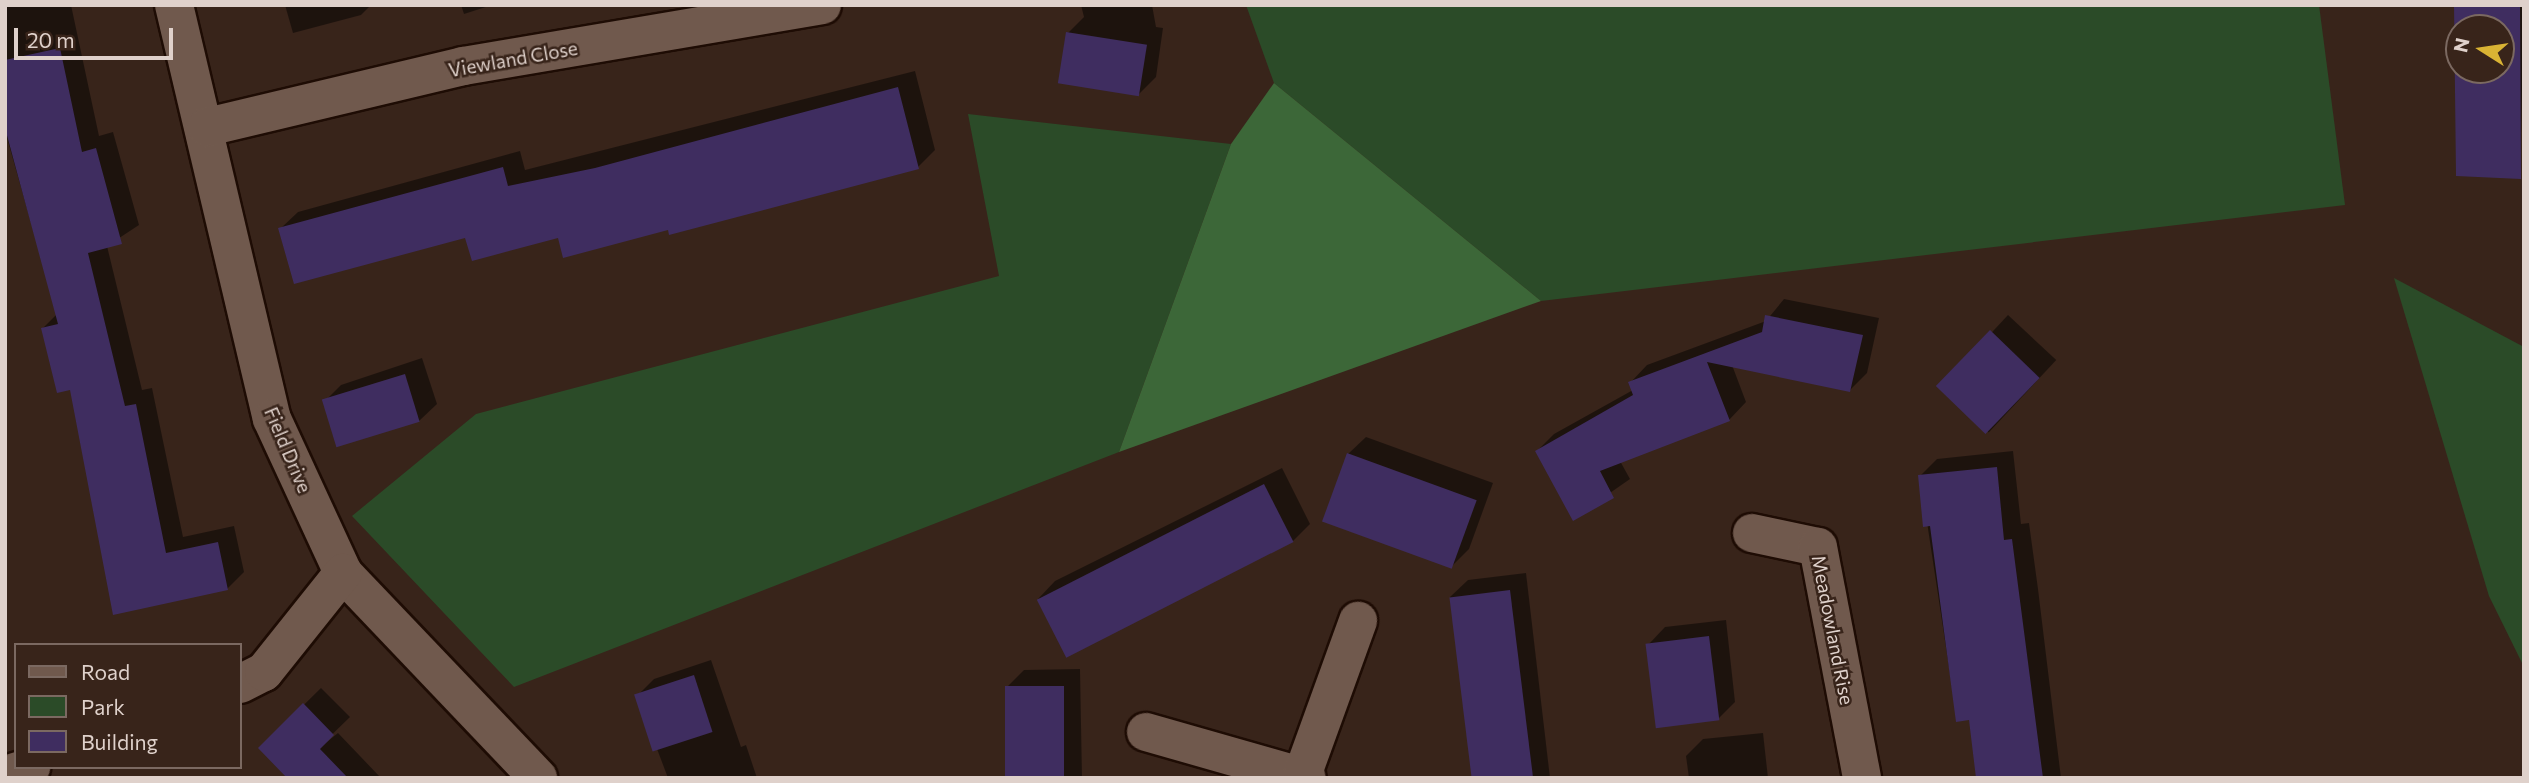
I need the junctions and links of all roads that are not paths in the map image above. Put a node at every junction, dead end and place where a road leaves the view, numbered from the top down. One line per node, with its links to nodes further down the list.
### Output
1 (174, 5): 3 (street, Field Drive)
2 (821, 5): 3 (street, Viewland Close)
3 (207, 127): 5 (street, Field Drive)
4 (1752, 533): 11 (street, Meadowland Rise)
5 (343, 573): 7 (street); 10 (street, Field Drive)
6 (1358, 621): 9 (street)
7 (242, 683)
8 (1146, 732): 9 (street)
9 (1305, 775)
10 (538, 778)
11 (1862, 778)

